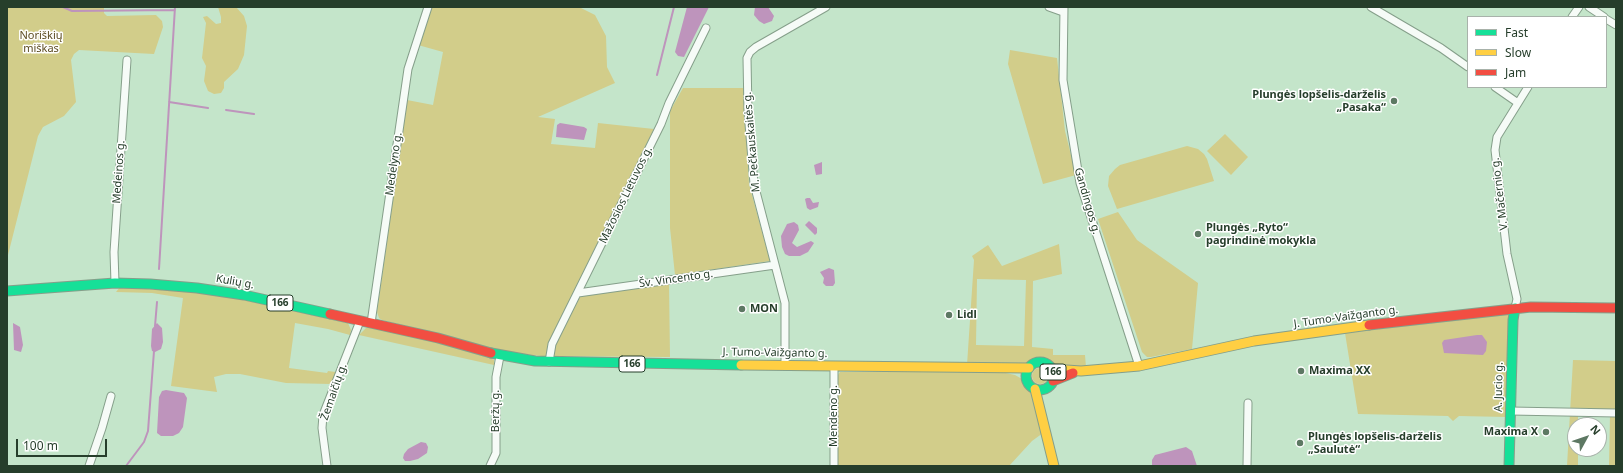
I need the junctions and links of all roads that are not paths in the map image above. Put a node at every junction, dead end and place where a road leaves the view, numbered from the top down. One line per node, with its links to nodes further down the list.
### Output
1 (428, 7): 25 (street, Medelyno g.)
2 (826, 7): 18 (street, M. Pečkauskaitės g.)
3 (1049, 7): 7 (street)
4 (1371, 7): 14 (street)
5 (1579, 7): 8 (street)
6 (1589, 7): 9 (street)
7 (1063, 10): 30 (street, Gandingos g.)
8 (1573, 16)
9 (1602, 16)
10 (1607, 19): 11 (street)
11 (1616, 25)
12 (706, 28): 21 (street, Mažosios Lietuvos g.)
13 (127, 60): 19 (street, Medeinos g.)
14 (1467, 66)
15 (1496, 88): 17 (street)
16 (1527, 88): 17 (street, V. Mačernio g.)
17 (1518, 103): 22 (street, V. Mačernio g.)
18 (775, 265): 21 (street, Šv. Vincento g.); 28 (street, M. Pečkauskaitės g.)
19 (115, 283): 20 (main road, Kulių g. / 166); 24 (main road, Kulių g. / 166)
20 (7, 291)
21 (578, 293): 27 (street, Mažosios Lietuvos g.)
22 (1515, 308): 23 (main road, J. Tumo-Vaižganto g.); 30 (main road, J. Tumo-Vaižganto g.); 41 (main road, A. Jucio g.)
23 (1616, 308)
24 (360, 321): 25 (main road, Kulių g. / 166); 46 (street, Žemaičių g.)
25 (371, 323): 26 (main road, Kulių g. / 166)
26 (500, 356): 27 (main road, Kulių g. / 166); 44 (street, Beržų g.)
27 (549, 362): 28 (main road, J. Tumo-Vaižganto g. / 166)
28 (786, 366): 29 (main road, J. Tumo-Vaižganto g. / 166)
29 (834, 366): 32 (main road, J. Tumo-Vaižganto g. / 166); 47 (street, Mendeno g.)
30 (1139, 366): 34 (main road, J. Tumo-Vaižganto g.)
31 (1029, 368): 32 (main road, J. Tumo-Vaižganto g. / 166); 33 (main road, 166); 35 (main road, 166)
32 (1000, 369): 35 (main road, J. Tumo-Vaižganto g. / 166)
33 (1052, 369): 34 (main road, J. Tumo-Vaižganto g.); 36 (main road, 166)
34 (1081, 372): 36 (main road, J. Tumo-Vaižganto g.)
35 (1026, 378): 37 (main road, 166)
36 (1053, 381): 38 (main road, 166)
37 (1035, 389): 38 (main road, 166); 42 (main road, 166)
38 (1045, 389): 42 (main road, 166)
39 (111, 396): 45 (street)
40 (1248, 403): 49 (street)
41 (1511, 411): 43 (street); 50 (main road, A. Jucio g.)
42 (1042, 413): 48 (main road, 166)
43 (1616, 413)
44 (493, 464)
45 (89, 466)
46 (327, 466)
47 (834, 466)
48 (1054, 466)
49 (1247, 466)
50 (1509, 466)

